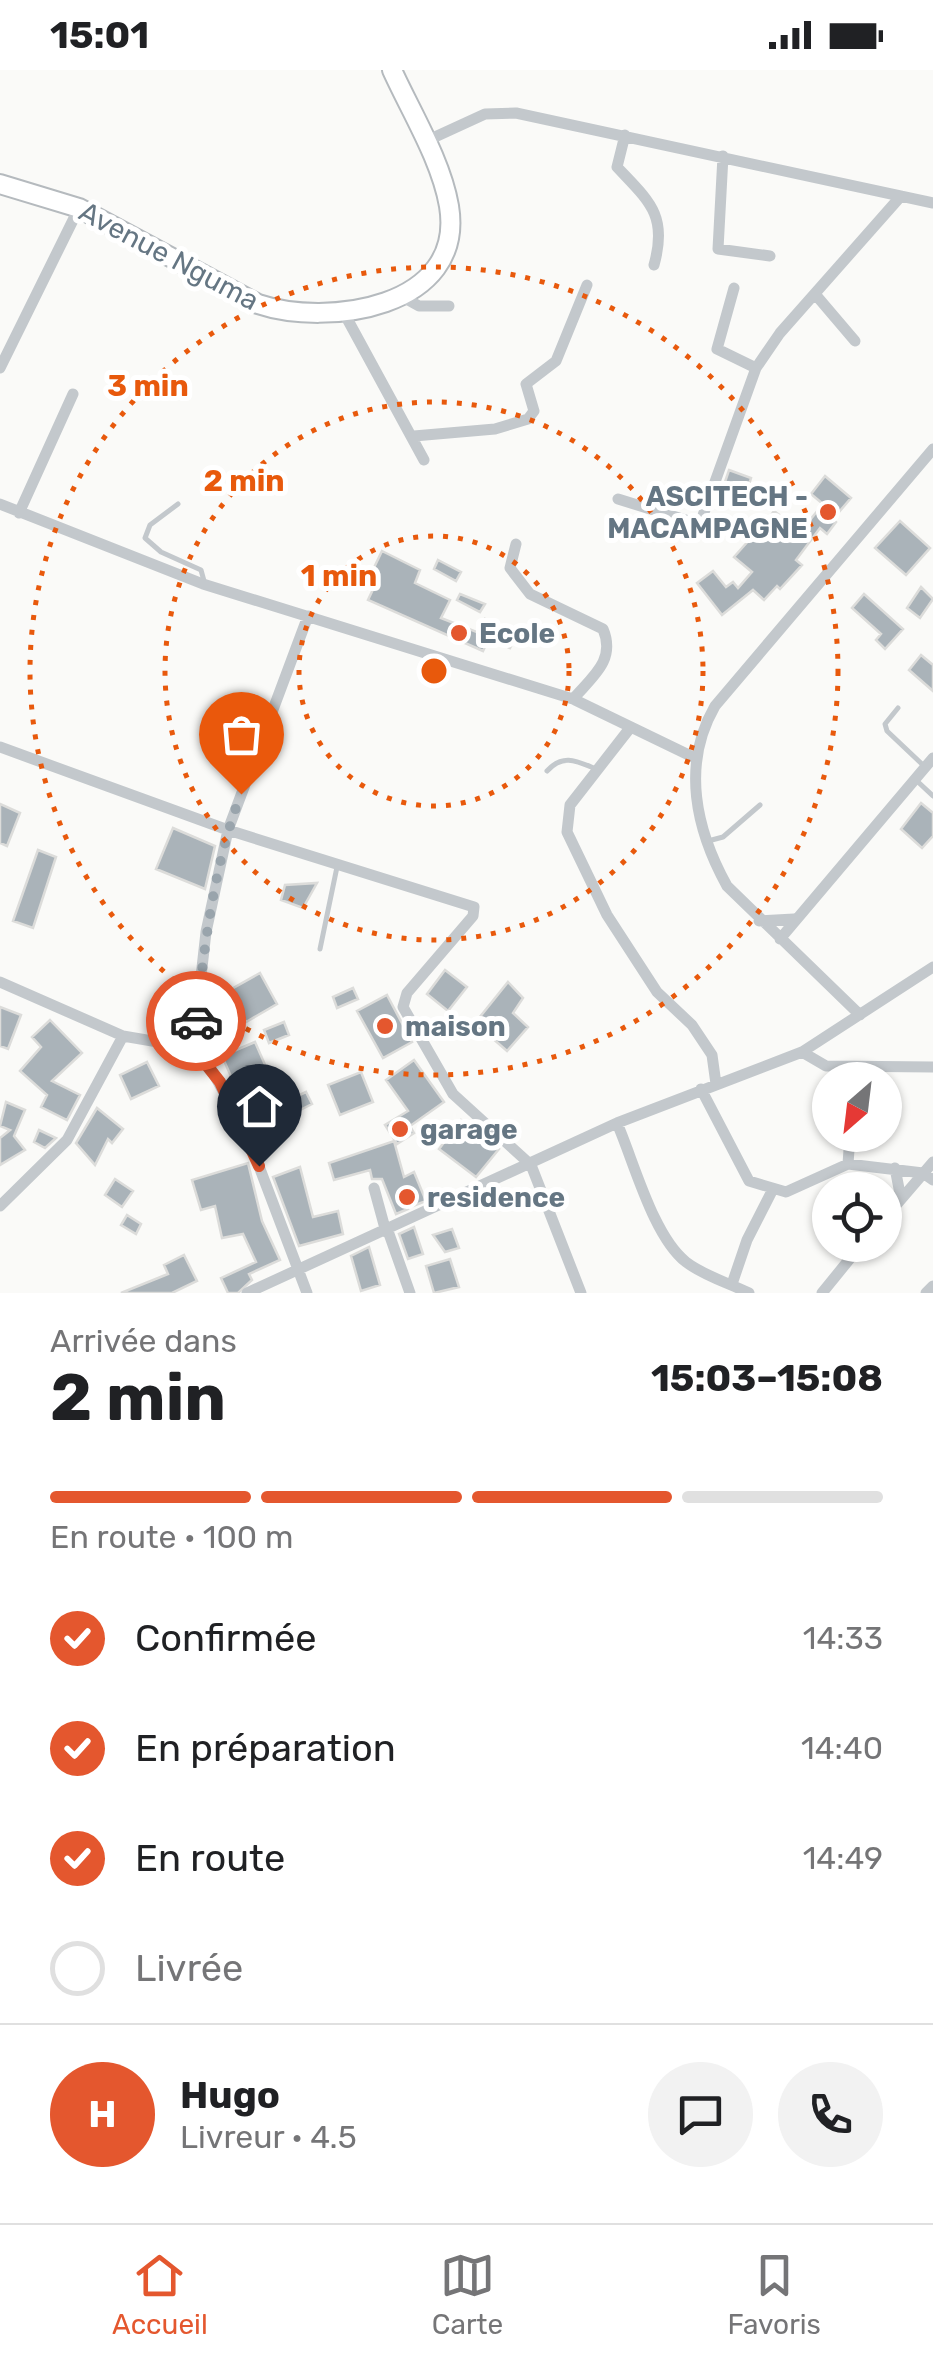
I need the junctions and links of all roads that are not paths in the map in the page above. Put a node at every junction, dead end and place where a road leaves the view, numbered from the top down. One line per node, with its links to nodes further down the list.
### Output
1 (392, 70): 3 (main road)
2 (625, 135): 3 (street); 4 (street); 10 (street)
3 (424, 142): 14 (main road)
4 (723, 156): 6 (street); 9 (street)
5 (0, 184): 8 (main road, Avenue Nguma)
6 (901, 196): 7 (street); 13 (street)
7 (933, 203)
8 (79, 208): 16 (main road, Avenue Nguma); 18 (street)
9 (770, 256)
10 (654, 265)
11 (587, 285): 21 (street)
12 (734, 288): 19 (street)
13 (814, 294): 17 (street); 19 (street)
14 (401, 296): 15 (street); 16 (main road, Avenue Nguma)
15 (449, 306)
16 (344, 312): 21 (street)
17 (854, 341)
18 (0, 368)
19 (756, 368): 24 (street)
20 (73, 394): 27 (street)
21 (414, 436): 23 (street)
22 (933, 450): 35 (street)
23 (424, 460)
24 (618, 498)
25 (0, 504): 27 (street)
26 (178, 504): 29 (lane)
27 (19, 512): 29 (street)
28 (516, 544): 31 (street)
29 (202, 584): 30 (street)
30 (308, 616): 31 (street); 42 (street)
31 (573, 699): 33 (street)
32 (898, 708): 36 (lane)
33 (630, 728): 35 (street); 38 (street)
34 (0, 747): 42 (street)
35 (695, 758): 43 (street)
36 (929, 763): 39 (street)
37 (547, 770): 38 (lane)
38 (596, 770): 58 (street)
39 (915, 779): 40 (lane); 45 (street)
40 (933, 796)
41 (760, 805): 43 (lane)
42 (228, 830): 44 (street); 53 (street)
43 (708, 841): 46 (street)
44 (337, 864): 48 (lane); 63 (street)
45 (794, 919): 46 (street); 47 (street)
46 (759, 921): 47 (street)
47 (780, 939): 51 (street)
48 (320, 949)
49 (933, 967): 51 (street)
50 (0, 982): 52 (street)
51 (860, 1015): 54 (street)
52 (123, 1036): 53 (street); 70 (street)
53 (193, 1048): 73 (street)
54 (802, 1052): 55 (street); 58 (street)
55 (819, 1062)
56 (933, 1066): 57 (street)
57 (902, 1069)
58 (716, 1084): 59 (street)
59 (701, 1089): 60 (street); 68 (street)
60 (617, 1122): 63 (street); 74 (street)
61 (849, 1152): 62 (street)
62 (848, 1164): 64 (street); 68 (street)
63 (531, 1165): 71 (street); 79 (street)
64 (894, 1168): 65 (street); 66 (street)
65 (895, 1172)
66 (930, 1172): 69 (street)
67 (374, 1188): 71 (street)
68 (772, 1189): 74 (street)
69 (902, 1199)
70 (0, 1206)
71 (387, 1232): 73 (street); 78 (street)
72 (847, 1262): 81 (street)
73 (298, 1268): 76 (street); 77 (street)
74 (732, 1284): 80 (street)
75 (933, 1286): 82 (street)
76 (247, 1293)
77 (307, 1293)
78 (410, 1293)
79 (581, 1293)
80 (750, 1293)
81 (822, 1293)
82 (926, 1293)

